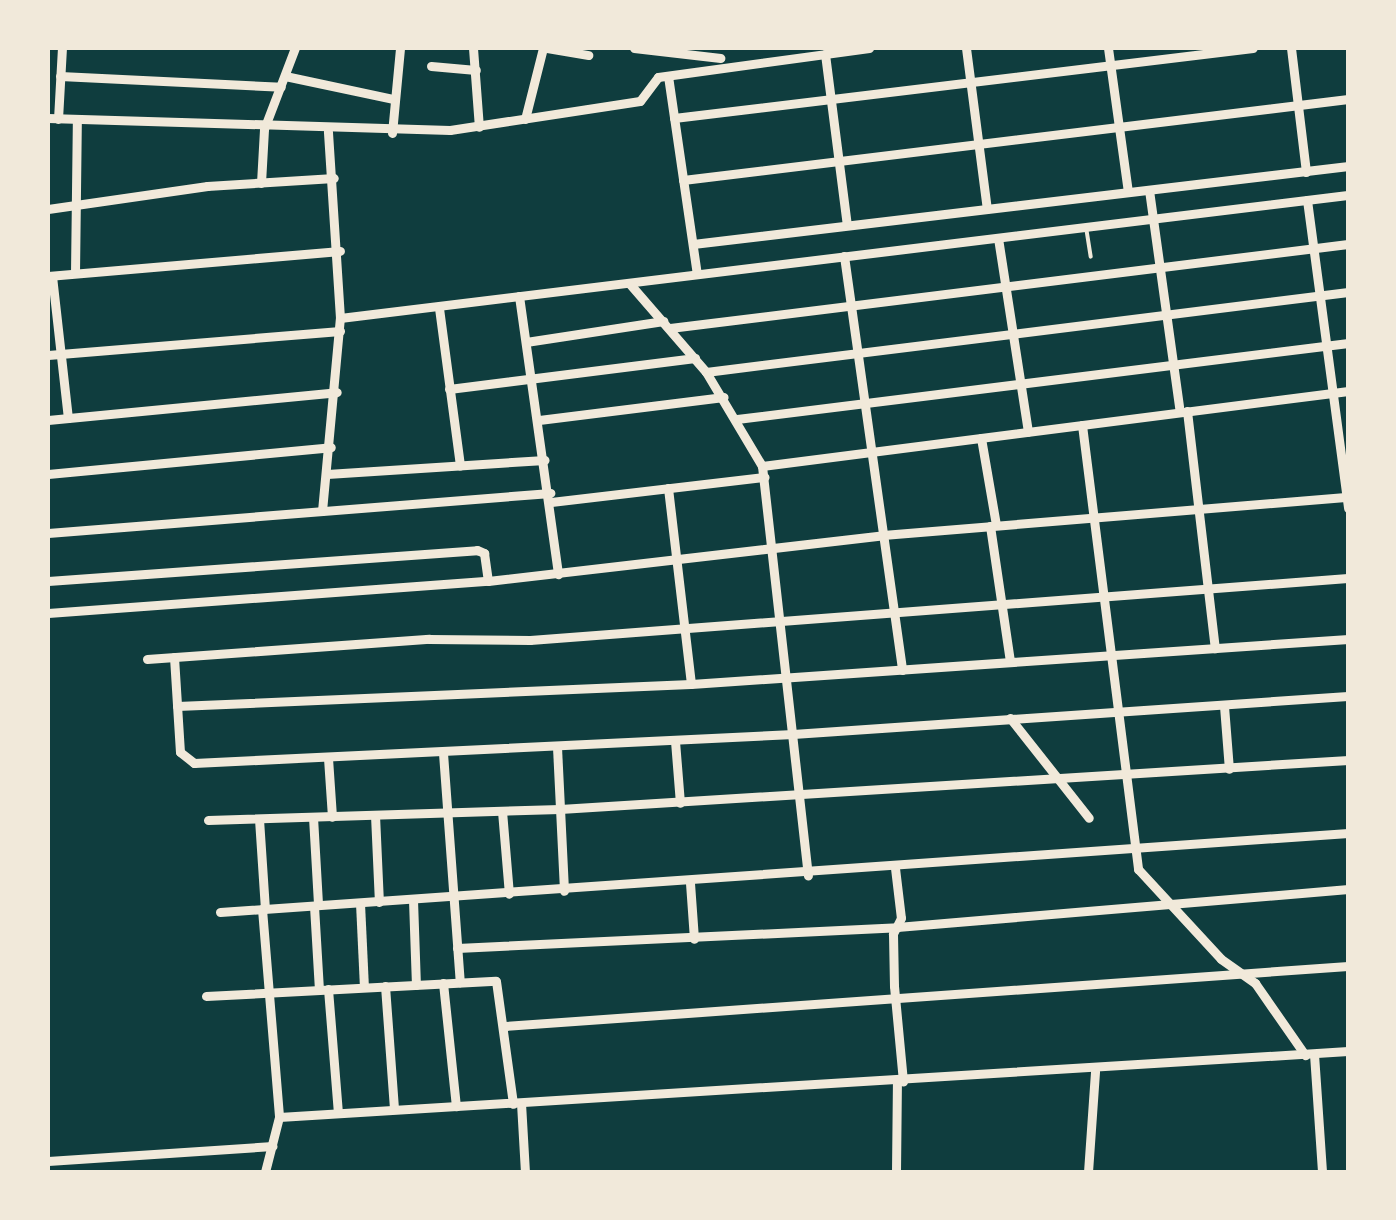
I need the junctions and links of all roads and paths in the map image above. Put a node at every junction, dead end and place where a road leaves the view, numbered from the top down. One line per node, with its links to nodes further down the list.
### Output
1 (62, 48): 20 (street)
2 (295, 48): 21 (street)
3 (400, 48): 26 (street)
4 (474, 48): 19 (street)
5 (545, 48): 14 (street); 31 (street)
6 (634, 48): 15 (street)
7 (784, 48): 16 (street)
8 (865, 48): 13 (street)
9 (966, 48): 23 (street)
10 (1108, 48): 17 (street)
11 (1253, 48): 17 (street)
12 (1290, 48): 28 (street)
13 (825, 54): 16 (street); 27 (street)
14 (588, 55)
15 (720, 58): 16 (street); 22 (street)
16 (786, 59)
17 (1111, 65): 23 (street); 34 (street)
18 (431, 66): 19 (street)
19 (476, 70): 33 (street)
20 (60, 76): 24 (street); 29 (street)
21 (285, 76): 24 (street); 26 (street)
22 (668, 76): 30 (street); 31 (street)
23 (970, 82): 27 (street); 38 (street)
24 (281, 87): 35 (street)
25 (1348, 98): 28 (street)
26 (393, 99): 37 (street)
27 (831, 99): 30 (street); 39 (street)
28 (1298, 105): 34 (street); 41 (street)
29 (53, 118): 32 (street)
30 (674, 118): 43 (street)
31 (525, 119): 33 (street)
32 (76, 120): 35 (street); 49 (street)
33 (479, 126): 37 (street)
34 (1119, 126): 38 (street); 46 (street)
35 (264, 129): 36 (street); 44 (street)
36 (328, 131): 37 (street); 42 (street)
37 (392, 133)
38 (978, 144): 39 (street); 51 (street)
39 (839, 160): 43 (street); 53 (street)
40 (1348, 166): 41 (street)
41 (1306, 172): 45 (street)
42 (334, 178): 44 (street); 59 (street)
43 (683, 180): 56 (street)
44 (260, 183): 49 (street)
45 (1149, 190): 46 (street); 52 (street)
46 (1128, 192): 51 (street)
47 (1348, 195): 48 (street)
48 (1307, 200): 52 (street); 58 (street)
49 (74, 205): 50 (street); 63 (street)
50 (48, 209)
51 (987, 209): 53 (street)
52 (1153, 219): 54 (street); 62 (street)
53 (848, 226): 56 (street)
54 (1086, 227): 55 (street); 61 (lane)
55 (998, 238): 60 (street); 67 (street)
56 (692, 244): 64 (street)
57 (1348, 244): 58 (street)
58 (1314, 248): 62 (street); 70 (street)
59 (340, 251): 63 (street); 74 (street)
60 (844, 256): 64 (street); 71 (street)
61 (1090, 258)
62 (1160, 268): 67 (street); 73 (street)
63 (75, 273): 65 (street)
64 (697, 274): 66 (street)
65 (50, 276): 81 (street)
66 (629, 283): 69 (street); 75 (street)
67 (1006, 287): 71 (street); 77 (street)
68 (1348, 292): 70 (street)
69 (519, 296): 72 (street); 78 (street)
70 (1321, 296): 73 (street); 80 (street)
71 (851, 306): 75 (street); 82 (street)
72 (439, 308): 74 (street); 89 (street)
73 (1166, 315): 77 (street); 85 (street)
74 (340, 318): 76 (street)
75 (667, 325): 78 (street); 84 (street)
76 (340, 332): 81 (street); 90 (street)
77 (1013, 334): 82 (street); 88 (street)
78 (526, 342): 87 (street)
79 (1348, 343): 80 (street)
80 (1329, 346): 85 (street); 92 (street)
81 (60, 354): 83 (street); 96 (street)
82 (858, 354): 86 (street); 94 (street)
83 (48, 355)
84 (695, 358): 86 (street); 87 (street)
85 (1173, 366): 88 (street); 95 (street)
86 (706, 372): 93 (street)
87 (532, 379): 89 (street); 99 (street)
88 (1021, 384): 94 (street); 101 (street)
89 (449, 389): 106 (street)
90 (337, 392): 96 (street); 103 (street)
91 (1348, 392): 92 (street)
92 (1335, 393): 95 (street); 112 (street)
93 (724, 397): 97 (street); 99 (street)
94 (865, 403): 97 (street); 104 (street)
95 (1183, 412): 100 (street); 114 (street)
96 (68, 418): 98 (street)
97 (736, 419): 107 (street)
98 (48, 420)
99 (539, 420): 105 (street)
100 (1082, 425): 101 (street); 116 (street)
101 (1028, 432): 102 (street)
102 (981, 438): 104 (street); 117 (street)
103 (331, 447): 108 (street); 109 (street)
104 (872, 452): 107 (street); 119 (street)
105 (545, 460): 106 (street); 111 (street)
106 (460, 466): 109 (street)
107 (764, 472): 110 (street); 120 (street)
108 (48, 474)
109 (327, 474): 115 (street)
110 (668, 488): 111 (street); 121 (street)
111 (550, 497): 115 (street); 122 (street)
112 (1348, 497): 113 (street); 114 (street)
113 (1348, 508)
114 (1199, 509): 116 (street); 126 (street)
115 (322, 511): 118 (street)
116 (1096, 516): 117 (street); 127 (street)
117 (993, 525): 119 (street); 128 (street)
118 (48, 533)
119 (883, 535): 120 (street); 129 (street)
120 (773, 548): 121 (street); 131 (street)
121 (677, 560): 122 (street); 132 (street)
122 (558, 574): 125 (street)
123 (1348, 578): 126 (street)
124 (48, 581): 125 (street)
125 (488, 581): 130 (street)
126 (1208, 588): 127 (street); 134 (street)
127 (1106, 595): 128 (street); 135 (street)
128 (1001, 603): 129 (street); 138 (street)
129 (893, 610): 131 (street); 139 (street)
130 (48, 613)
131 (780, 618): 132 (street); 140 (street)
132 (684, 625): 136 (street); 141 (street)
133 (1348, 639): 134 (street)
134 (1215, 648): 135 (street)
135 (1112, 655): 138 (street); 145 (street)
136 (174, 657): 137 (street); 143 (street)
137 (148, 659)
138 (1010, 662): 139 (street)
139 (902, 670): 140 (street)
140 (786, 678): 141 (street); 147 (street)
141 (691, 684): 143 (street)
142 (1348, 696): 144 (street)
143 (177, 706): 151 (street)
144 (1224, 706): 145 (street); 153 (street)
145 (1119, 712): 146 (street); 154 (street)
146 (1010, 718): 147 (street); 155 (street)
147 (793, 734): 148 (street); 156 (street)
148 (676, 741): 149 (street); 157 (street)
149 (557, 748): 150 (street); 158 (street)
150 (443, 753): 151 (street); 160 (street)
151 (328, 758): 162 (street)
152 (1348, 760): 153 (street)
153 (1230, 768): 154 (street)
154 (1126, 776): 155 (street); 168 (street)
155 (1061, 780): 156 (street); 164 (street)
156 (800, 796): 157 (street); 170 (street)
157 (680, 802): 158 (street)
158 (560, 809): 159 (street); 173 (street)
159 (502, 811): 160 (street); 174 (street)
160 (448, 813): 161 (street); 175 (street)
161 (375, 815): 162 (street); 177 (street)
162 (332, 816): 163 (street)
163 (313, 817): 165 (street); 180 (street)
164 (1089, 818)
165 (260, 819): 166 (street); 181 (street)
166 (208, 820)
167 (1348, 834): 168 (street)
168 (1134, 850): 169 (street); 179 (street)
169 (895, 868): 170 (street); 183 (street)
170 (808, 875): 171 (street)
171 (690, 883): 173 (street); 184 (street)
172 (1348, 889): 179 (street)
173 (564, 891): 174 (street)
174 (509, 894): 175 (street)
175 (454, 897): 176 (street); 185 (street)
176 (413, 900): 177 (street); 190 (street)
177 (379, 902): 178 (street)
178 (360, 903): 180 (street); 192 (street)
179 (1170, 904): 183 (street); 187 (street)
180 (316, 906): 181 (street); 193 (street)
181 (264, 909): 182 (street); 194 (street)
182 (220, 912)
183 (896, 927): 184 (street); 196 (street)
184 (694, 939): 185 (street)
185 (457, 948): 188 (street)
186 (1348, 966): 187 (street)
187 (1240, 972): 196 (street); 199 (street)
188 (460, 982): 189 (street); 197 (street)
189 (444, 983): 190 (street); 203 (street)
190 (416, 984): 191 (street)
191 (384, 986): 192 (street); 204 (street)
192 (364, 988): 193 (street)
193 (323, 989): 194 (street); 205 (street)
194 (268, 992): 195 (street); 206 (street)
195 (206, 996)
196 (894, 999): 197 (street); 201 (street)
197 (505, 1026): 202 (street)
198 (1348, 1051): 199 (street)
199 (1309, 1054): 200 (street); 213 (street)
200 (1094, 1071): 201 (street); 212 (street)
201 (900, 1083): 202 (street); 211 (street)
202 (517, 1103): 203 (street); 210 (street)
203 (456, 1106): 204 (street)
204 (394, 1110): 205 (street)
205 (338, 1113): 206 (street)
206 (278, 1117): 207 (street)
207 (272, 1146): 208 (street); 209 (street)
208 (48, 1161)
209 (266, 1172)
210 (526, 1172)
211 (896, 1172)
212 (1088, 1172)
213 (1322, 1172)

